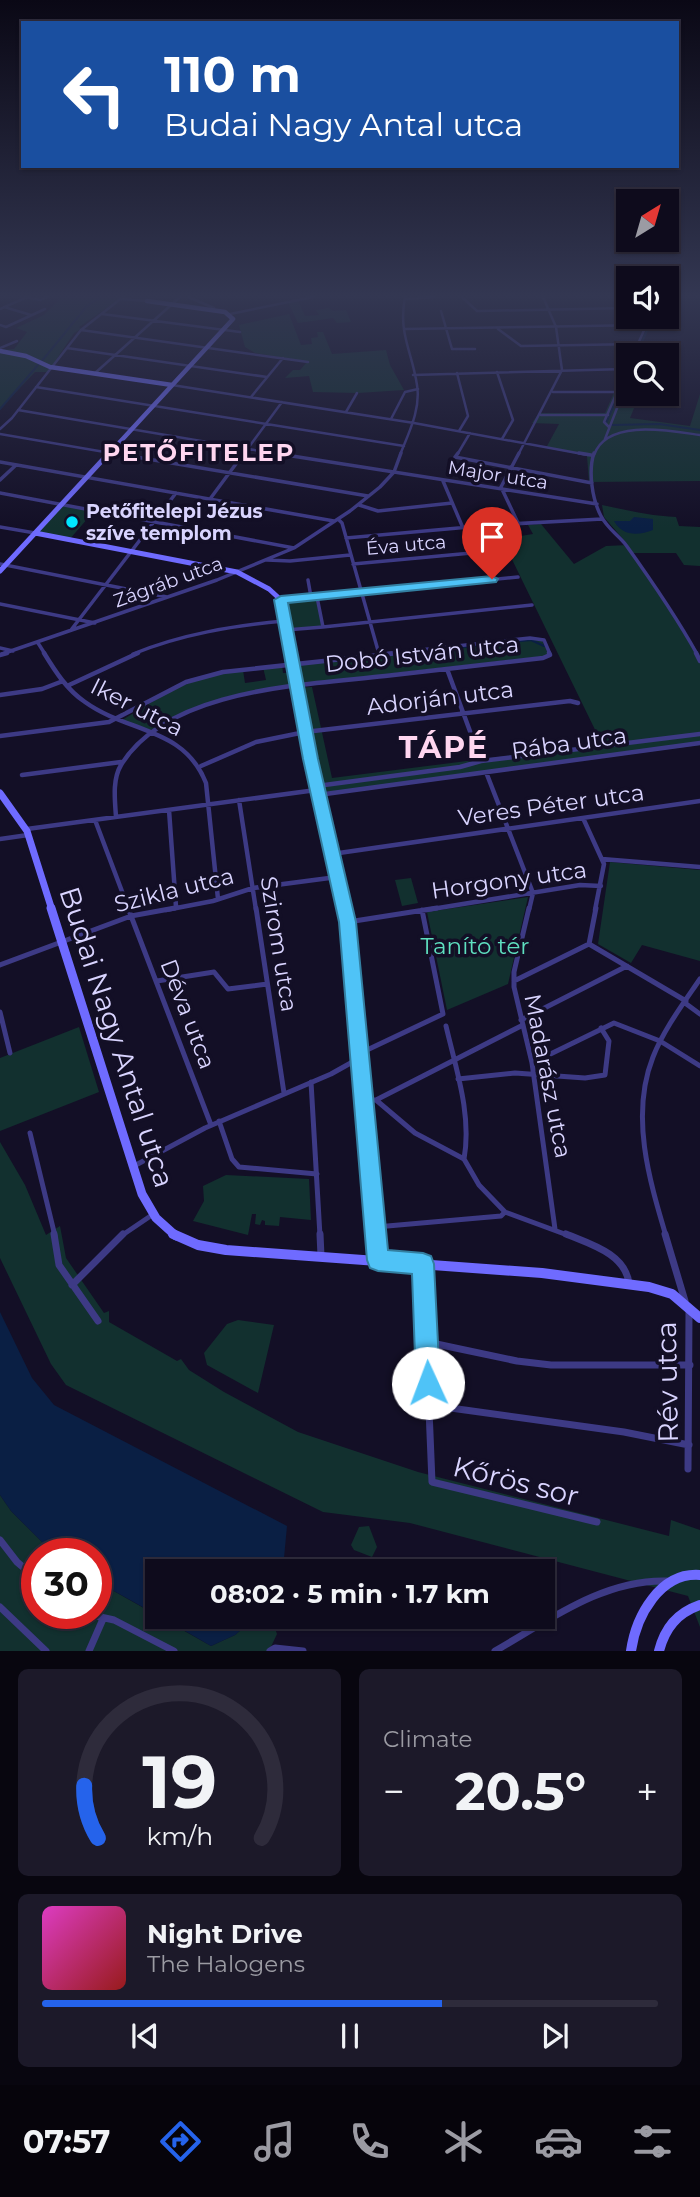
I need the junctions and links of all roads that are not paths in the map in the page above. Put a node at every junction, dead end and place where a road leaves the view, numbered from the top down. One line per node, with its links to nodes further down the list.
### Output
1 (46, 374): 12 (street)
2 (101, 374): 11 (street)
3 (182, 374): 11 (street)
4 (247, 374): 10 (street)
5 (270, 374): 10 (street)
6 (413, 374): 13 (street)
7 (457, 374): 31 (street)
8 (498, 374): 34 (street)
9 (560, 374): 15 (street)
10 (268, 377): 17 (street)
11 (172, 385): 17 (street); 19 (street)
12 (36, 387): 19 (street); 21 (street)
13 (418, 389): 25 (street); 26 (street, Zágráb utca)
14 (615, 391): 15 (street); 24 (street)
15 (553, 392): 23 (street)
16 (357, 393): 22 (street)
17 (251, 397): 18 (street)
18 (282, 402): 22 (street); 27 (street)
19 (153, 406): 27 (street); 29 (street)
20 (617, 406): 28 (street)
21 (18, 410): 29 (street, Major utca); 30 (street)
22 (346, 412): 25 (street)
23 (541, 415): 24 (street); 36 (street)
24 (608, 415): 28 (street)
25 (391, 419): 26 (street)
26 (414, 423): 31 (street); 37 (street, Zágráb utca)
27 (265, 424): 37 (street); 38 (street)
28 (609, 427): 35 (street)
29 (132, 428): 38 (street, Major utca); 39 (street)
30 (0, 431): 39 (street)
31 (458, 431): 32 (street)
32 (470, 433): 34 (street); 43 (street)
33 (700, 435): 35 (street)
34 (502, 439): 36 (street)
35 (605, 439): 40 (street)
36 (525, 443): 40 (street); 43 (street)
37 (404, 446): 45 (street, Zágráb utca)
38 (248, 447): 44 (street); 45 (street, Major utca)
39 (110, 452): 44 (street); 46 (street)
40 (591, 455): 49 (street)
41 (0, 462): 42 (street)
42 (16, 465): 46 (street); 47 (street)
43 (512, 468): 49 (street); 50 (street)
44 (230, 472): 53 (street); 54 (street)
45 (394, 472): 48 (street, Major utca); 53 (street, Zágráb utca)
46 (87, 477): 51 (street); 56 (street)
47 (0, 481)
48 (443, 481): 50 (street, Major utca); 55 (street)
49 (592, 483): 57 (street)
50 (501, 491): 57 (street, Major utca); 62 (street)
51 (176, 492): 54 (street); 61 (street)
52 (0, 493): 56 (street)
53 (369, 496): 58 (street, Zágráb utca)
54 (210, 499): 60 (street)
55 (452, 503): 58 (street); 64 (street)
56 (62, 504): 61 (street); 65 (street)
57 (597, 504): 59 (street)
58 (359, 505): 60 (street, Zágráb utca)
59 (602, 519): 62 (street); 98 (street)
60 (336, 520): 66 (street); 67 (street, Zágráb utca)
61 (154, 521): 67 (street); 69 (street)
62 (518, 523): 64 (street)
63 (0, 527): 65 (street)
64 (463, 528): 66 (street)
65 (35, 533): 69 (street); 72 (street)
66 (346, 538): 70 (street)
67 (294, 548): 71 (street, Zágráb utca)
68 (505, 550): 73 (street, Éva utca)
69 (131, 552): 75 (street); 78 (street)
70 (350, 555): 71 (street); 73 (street)
71 (266, 560): 75 (street, Zágráb utca)
72 (3, 564): 74 (street); 78 (street)
73 (353, 564): 79 (street)
74 (0, 570)
75 (237, 572): 80 (street, Zágráb utca); 83 (street)
76 (518, 577): 79 (street)
77 (308, 580): 81 (street)
78 (104, 584): 80 (street); 86 (street)
79 (361, 592): 82 (street); 88 (street)
80 (168, 597): 89 (street, Zágráb utca)
81 (311, 597): 82 (street); 83 (street)
82 (317, 597): 90 (street)
83 (281, 600): 87 (street)
84 (0, 604): 86 (street)
85 (532, 605): 88 (street)
86 (77, 619): 89 (street); 92 (street)
87 (284, 621): 91 (street); 102 (street)
88 (369, 622): 90 (street); 96 (street)
89 (95, 623): 92 (street, Zágráb utca)
90 (323, 627): 91 (street)
91 (286, 630): 99 (street)
92 (71, 631): 93 (street, Zágráb utca)
93 (38, 643): 95 (street, Zágráb utca); 101 (street, Iker utca)
94 (0, 648): 95 (street)
95 (14, 651): 97 (street, Zágráb utca)
96 (379, 654): 99 (street); 100 (street, Dobó István utca)
97 (0, 655)
98 (700, 660)
99 (292, 663): 103 (street); 107 (street)
100 (447, 669): 103 (street, Dobó István utca); 106 (street)
101 (63, 681): 102 (street, Iker utca); 104 (street)
102 (67, 686): 107 (street, Iker utca)
103 (296, 686): 108 (street, Dobó István utca); 109 (street)
104 (0, 695)
105 (578, 703): 106 (street, Adorján utca)
106 (463, 713): 109 (street, Adorján utca); 113 (street)
107 (114, 719): 108 (street, Iker utca); 111 (street)
108 (150, 732): 114 (street, Dobó István utca); 115 (street, Iker utca)
109 (305, 733): 115 (street, Adorján utca); 118 (street)
110 (700, 734): 113 (street)
111 (0, 736)
112 (700, 743): 116 (street, Rába utca)
113 (481, 761): 118 (street)
114 (122, 762): 117 (street); 124 (street)
115 (201, 766): 122 (street)
116 (486, 772): 118 (street, Rába utca); 127 (street)
117 (22, 775)
118 (317, 790): 120 (street); 130 (street)
119 (0, 793): 128 (street, Budai Nagy Antal utca)
120 (239, 800): 122 (street); 135 (street, Szirom utca)
121 (700, 801): 125 (street, Veres Péter utca)
122 (207, 805): 123 (street); 137 (street)
123 (169, 810): 124 (street); 138 (street)
124 (116, 817): 126 (street)
125 (583, 818): 127 (street, Veres Péter utca); 131 (street)
126 (95, 820): 128 (street); 140 (street, Déva utca)
127 (508, 828): 130 (street, Veres Péter utca); 136 (street)
128 (27, 832): 129 (street); 142 (street, Budai Nagy Antal utca)
129 (0, 839)
130 (332, 854): 133 (street)
131 (603, 859): 132 (street); 134 (street)
132 (700, 867)
133 (337, 877): 135 (street, Szikla utca); 141 (street)
134 (601, 886): 136 (street, Horgony utca); 143 (street)
135 (253, 888): 137 (street, Szikla utca); 149 (street, Szirom utca)
136 (533, 893): 139 (street, Horgony utca); 148 (street, Madarász utca)
137 (218, 899): 138 (street, Szikla utca)
138 (176, 907): 140 (street, Szikla utca)
139 (422, 910): 141 (street, Horgony utca); 159 (street)
140 (131, 916): 142 (street, Szikla utca); 147 (street, Déva utca)
141 (348, 922): 159 (street)
142 (63, 941): 144 (street, Szikla utca); 173 (street, Budai Nagy Antal utca)
143 (589, 944): 145 (street); 148 (street)
144 (0, 965)
145 (627, 966): 150 (street); 153 (street)
146 (700, 979): 150 (street, Rév utca)
147 (157, 981): 149 (street); 170 (street, Déva utca)
148 (514, 981): 153 (street, Madarász utca)
149 (267, 984): 166 (street, Szirom utca)
150 (686, 1002): 152 (street); 157 (street, Rév utca)
151 (0, 1012): 156 (street)
152 (700, 1014)
153 (522, 1022): 160 (street); 161 (street, Madarász utca)
154 (446, 1026): 160 (street)
155 (601, 1028): 157 (street); 161 (street); 163 (street)
156 (2, 1031): 158 (street)
157 (660, 1041): 162 (street); 184 (street, Rév utca)
158 (10, 1053)
159 (361, 1054): 165 (street); 167 (street)
160 (454, 1061): 164 (street); 168 (street)
161 (532, 1063): 163 (street, Madarász utca)
162 (700, 1066)
163 (534, 1073): 164 (street); 178 (street, Madarász utca)
164 (458, 1079): 172 (street)
165 (312, 1082): 166 (street); 174 (street)
166 (284, 1093): 169 (street)
167 (363, 1100): 168 (street); 177 (street)
168 (376, 1100): 172 (street)
169 (219, 1121): 170 (street); 174 (street)
170 (211, 1125): 173 (street)
171 (30, 1133): 183 (street)
172 (464, 1159): 175 (street)
173 (133, 1167): 176 (street, Budai Nagy Antal utca)
174 (317, 1174): 179 (street)
175 (505, 1212): 177 (street); 178 (street)
176 (152, 1215): 179 (street, Budai Nagy Antal utca); 183 (street)
177 (375, 1227): 180 (street)
178 (555, 1228): 182 (street)
179 (321, 1257): 180 (street, Budai Nagy Antal utca)
180 (378, 1260): 181 (street, Budai Nagy Antal utca)
181 (423, 1264): 182 (street, Budai Nagy Antal utca); 187 (street, Kőrös sor)
182 (629, 1284): 184 (street, Budai Nagy Antal utca)
183 (72, 1285): 186 (street)
184 (686, 1305): 185 (street, Budai Nagy Antal utca); 188 (street, Rév utca)
185 (700, 1318)
186 (98, 1321)
187 (426, 1342): 188 (street); 189 (street, Kőrös sor)
188 (690, 1365): 190 (street, Rév utca)
189 (429, 1405): 190 (street); 192 (street, Kőrös sor)
190 (689, 1445): 191 (street, Rév utca)
191 (688, 1469)
192 (597, 1522)
193 (0, 1540): 194 (street)
194 (21, 1565)
195 (700, 1575): 196 (street)
196 (668, 1581): 206 (street); 207 (street)
197 (700, 1605): 208 (street)
198 (0, 1607): 201 (street)
199 (112, 1620): 203 (street)
200 (99, 1629): 202 (street)
201 (46, 1651)
202 (89, 1651)
203 (174, 1651)
204 (270, 1651): 205 (street)
205 (303, 1651)
206 (495, 1651)
207 (631, 1651)
208 (659, 1651)

